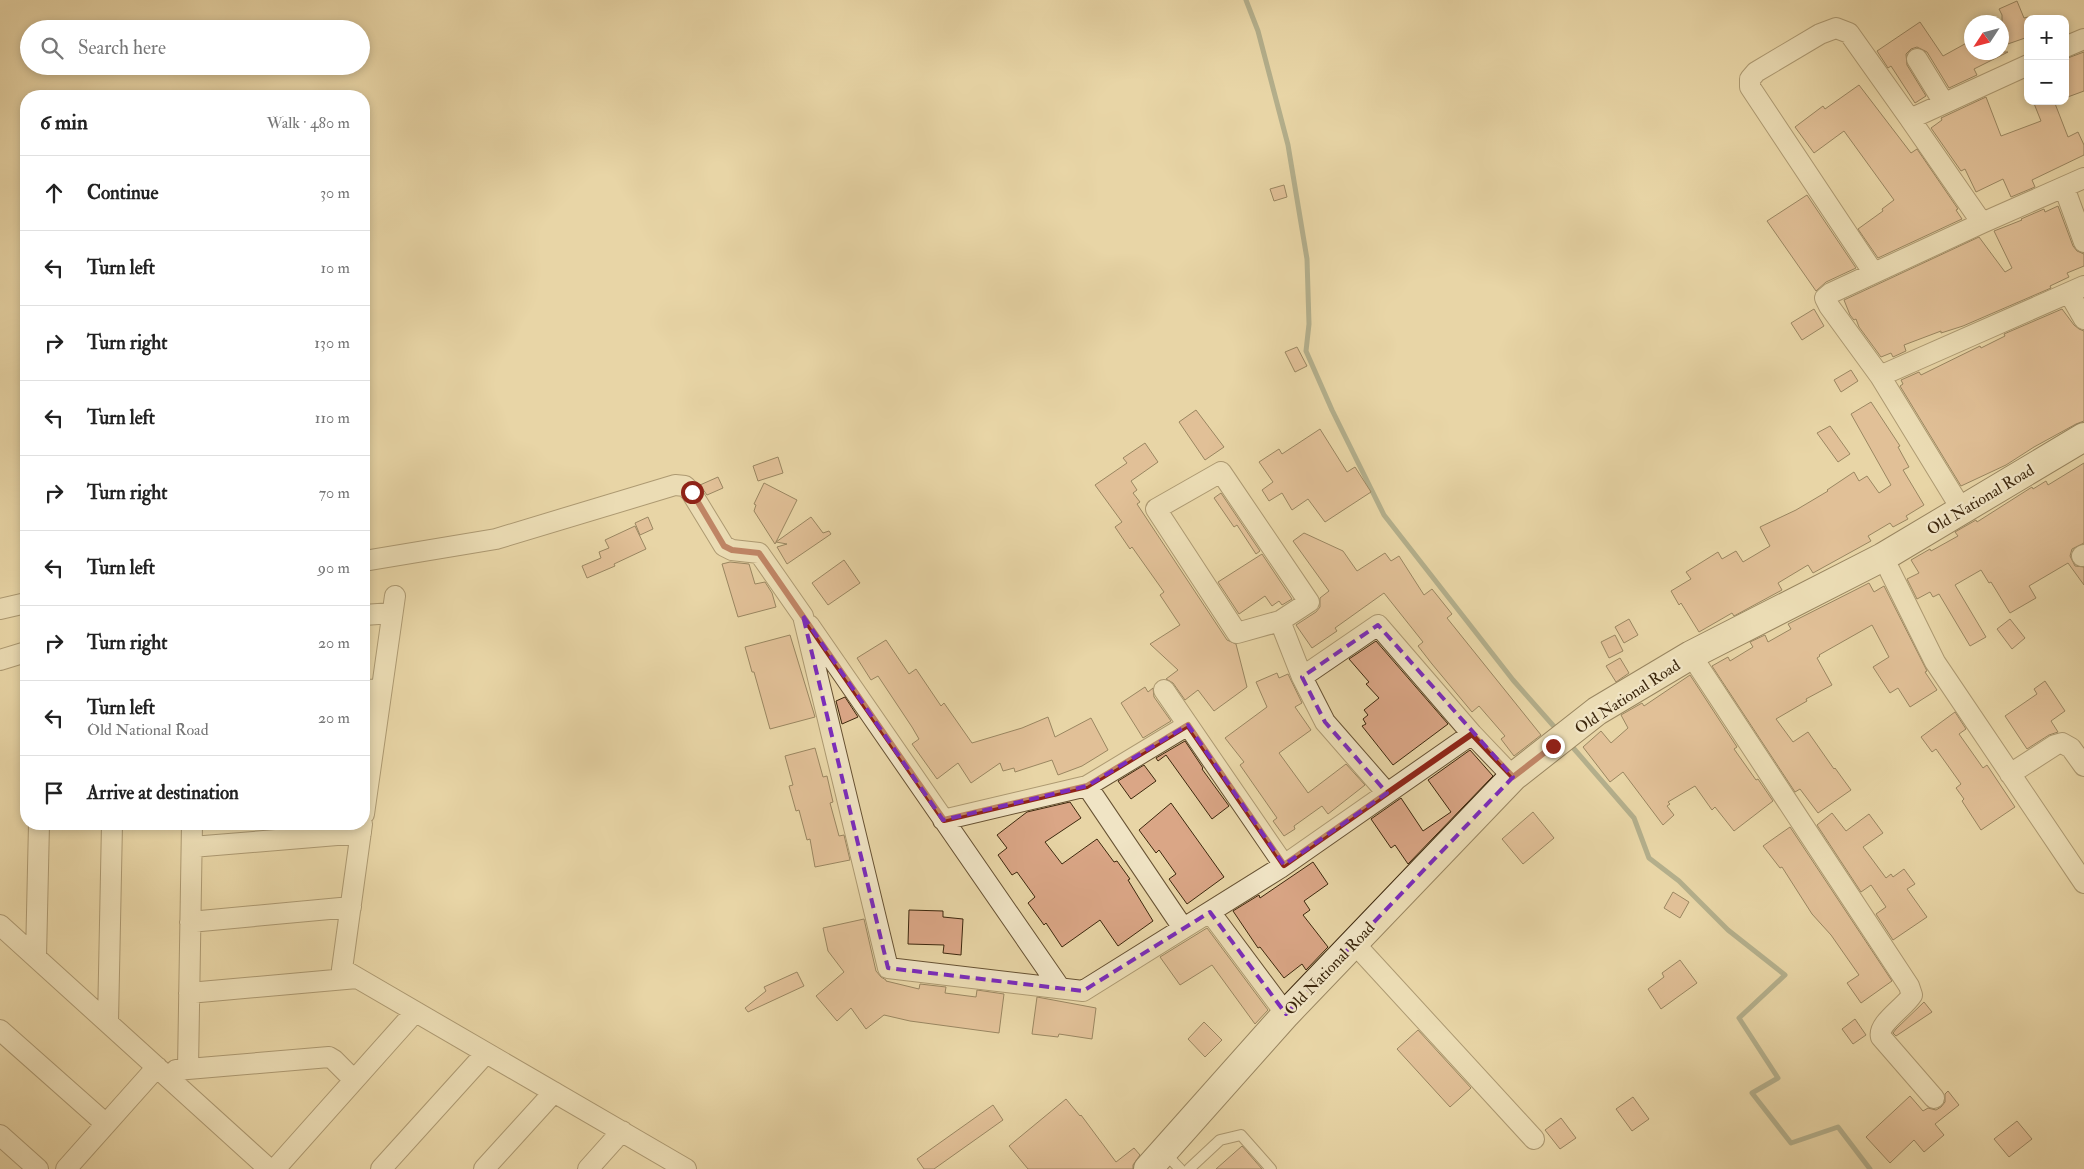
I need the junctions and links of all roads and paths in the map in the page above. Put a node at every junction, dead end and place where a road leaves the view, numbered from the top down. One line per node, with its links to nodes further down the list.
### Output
1 (2084, 39): 2 (street)
2 (2069, 45)
3 (1918, 59): 5 (street)
4 (2024, 67): 5 (street)
5 (1944, 103): 6 (street)
6 (1910, 119): 9 (street); 11 (street)
7 (2084, 178): 8 (street)
8 (2064, 187): 9 (street); 10 (street)
9 (1982, 223): 11 (street)
10 (2084, 242)
11 (1873, 272): 14 (street)
12 (2076, 289): 13 (street); 14 (street)
13 (2084, 319)
14 (1880, 376): 16 (street)
15 (2084, 437): 16 (main road, Old National Road)
16 (1962, 510): 17 (main road, Old National Road)
17 (1882, 557): 25 (main road, Old National Road); 34 (street)
18 (370, 560): 22 (street)
19 (20, 604): 20 (street)
20 (0, 609)
21 (370, 613): 28 (street)
22 (803, 616): 38 (street); 55 (street)
23 (1280, 621): 23 (street); 27 (street)
24 (20, 654): 26 (street)
25 (1691, 655): 35 (main road, Old National Road); 66 (street)
26 (0, 660)
27 (1302, 677): 32 (street); 37 (street)
28 (373, 690): 31 (street)
29 (1164, 690): 30 (street)
30 (1188, 725): 36 (street); 45 (street)
31 (370, 732)
32 (1472, 734): 35 (street); 37 (street)
33 (2084, 766): 34 (street)
34 (2010, 774): 46 (street)
35 (1513, 777): 52 (main road, Old National Road)
36 (1087, 786): 38 (street); 51 (street)
37 (1387, 793): 45 (street)
38 (944, 820): 55 (street)
39 (39, 830): 53 (street)
40 (112, 830): 59 (street)
41 (192, 830): 44 (street)
42 (318, 830): 44 (street)
43 (361, 830): 47 (street)
44 (192, 847): 49 (street)
45 (1284, 865): 48 (street)
46 (2084, 884)
47 (350, 907): 49 (street); 54 (street)
48 (1210, 912): 51 (street); 58 (street)
49 (190, 922): 56 (street)
50 (0, 925): 53 (street)
51 (1183, 928): 55 (street)
52 (1354, 943): 58 (main road, Old National Road); 70 (street)
53 (36, 957): 59 (street)
54 (357, 978): 56 (street); 57 (street)
55 (1060, 988)
56 (189, 993): 63 (street)
57 (415, 1012): 61 (street); 64 (street)
58 (1286, 1014): 71 (main road, Old National Road)
59 (108, 1022): 62 (street)
60 (0, 1030): 67 (street)
61 (486, 1053): 65 (street); 76 (street)
62 (159, 1069): 63 (street); 67 (street); 74 (street)
63 (188, 1069): 64 (street)
64 (354, 1080): 75 (street)
65 (554, 1092): 68 (street); 77 (street)
66 (1934, 1098)
67 (106, 1124): 73 (street)
68 (622, 1131): 78 (street); 79 (street)
69 (0, 1135): 72 (street)
70 (1534, 1139)
71 (1164, 1163)
72 (38, 1169)
73 (66, 1169)
74 (269, 1169)
75 (274, 1169)
76 (381, 1169)
77 (484, 1169)
78 (588, 1169)
79 (686, 1169)
80 (1189, 1169): 81 (lane)
81 (1271, 1169)

